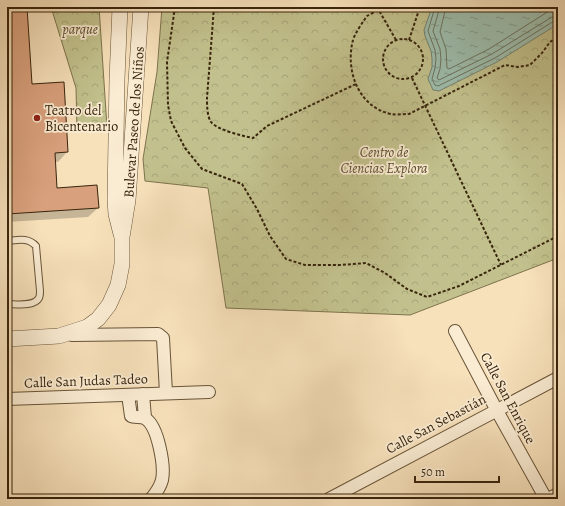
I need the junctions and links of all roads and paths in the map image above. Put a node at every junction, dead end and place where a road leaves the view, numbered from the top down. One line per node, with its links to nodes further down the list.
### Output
1 (120, 7): 14 (street, Bulevar Paseo de los Niños)
2 (142, 7): 14 (street, Bulevar Paseo de los Niños)
3 (175, 7): 16 (path)
4 (214, 7): 11 (path)
5 (420, 7): 9 (path)
6 (377, 8): 8 (path); 11 (path)
7 (558, 37): 12 (path)
8 (396, 40): 9 (path); 10 (path)
9 (409, 40): 10 (path)
10 (412, 78): 12 (path)
11 (356, 84): 12 (path)
12 (425, 106): 16 (path)
13 (558, 236): 16 (path)
14 (122, 237): 19 (street, Bulevar Paseo de los Niños)
15 (7, 241): 17 (lane)
16 (501, 266)
17 (7, 304)
18 (455, 331): 27 (street, Calle San Enrique)
19 (59, 336): 20 (street, Bulevar Paseo de los Niños); 23 (street)
20 (7, 339)
21 (558, 378): 27 (street, Calle San Sebastián)
22 (209, 392): 23 (street, Calle San Judas Tadeo)
23 (166, 393): 24 (street, Calle San Judas Tadeo)
24 (143, 394): 25 (street, Calle San Judas Tadeo); 28 (street)
25 (128, 395): 26 (street, Calle San Judas Tadeo); 28 (street)
26 (7, 399)
27 (496, 409): 31 (street, Calle San Sebastián); 32 (street, Calle San Enrique)
28 (145, 418): 30 (street)
29 (558, 494): 32 (street)
30 (151, 499)
31 (329, 499)
32 (547, 499)

